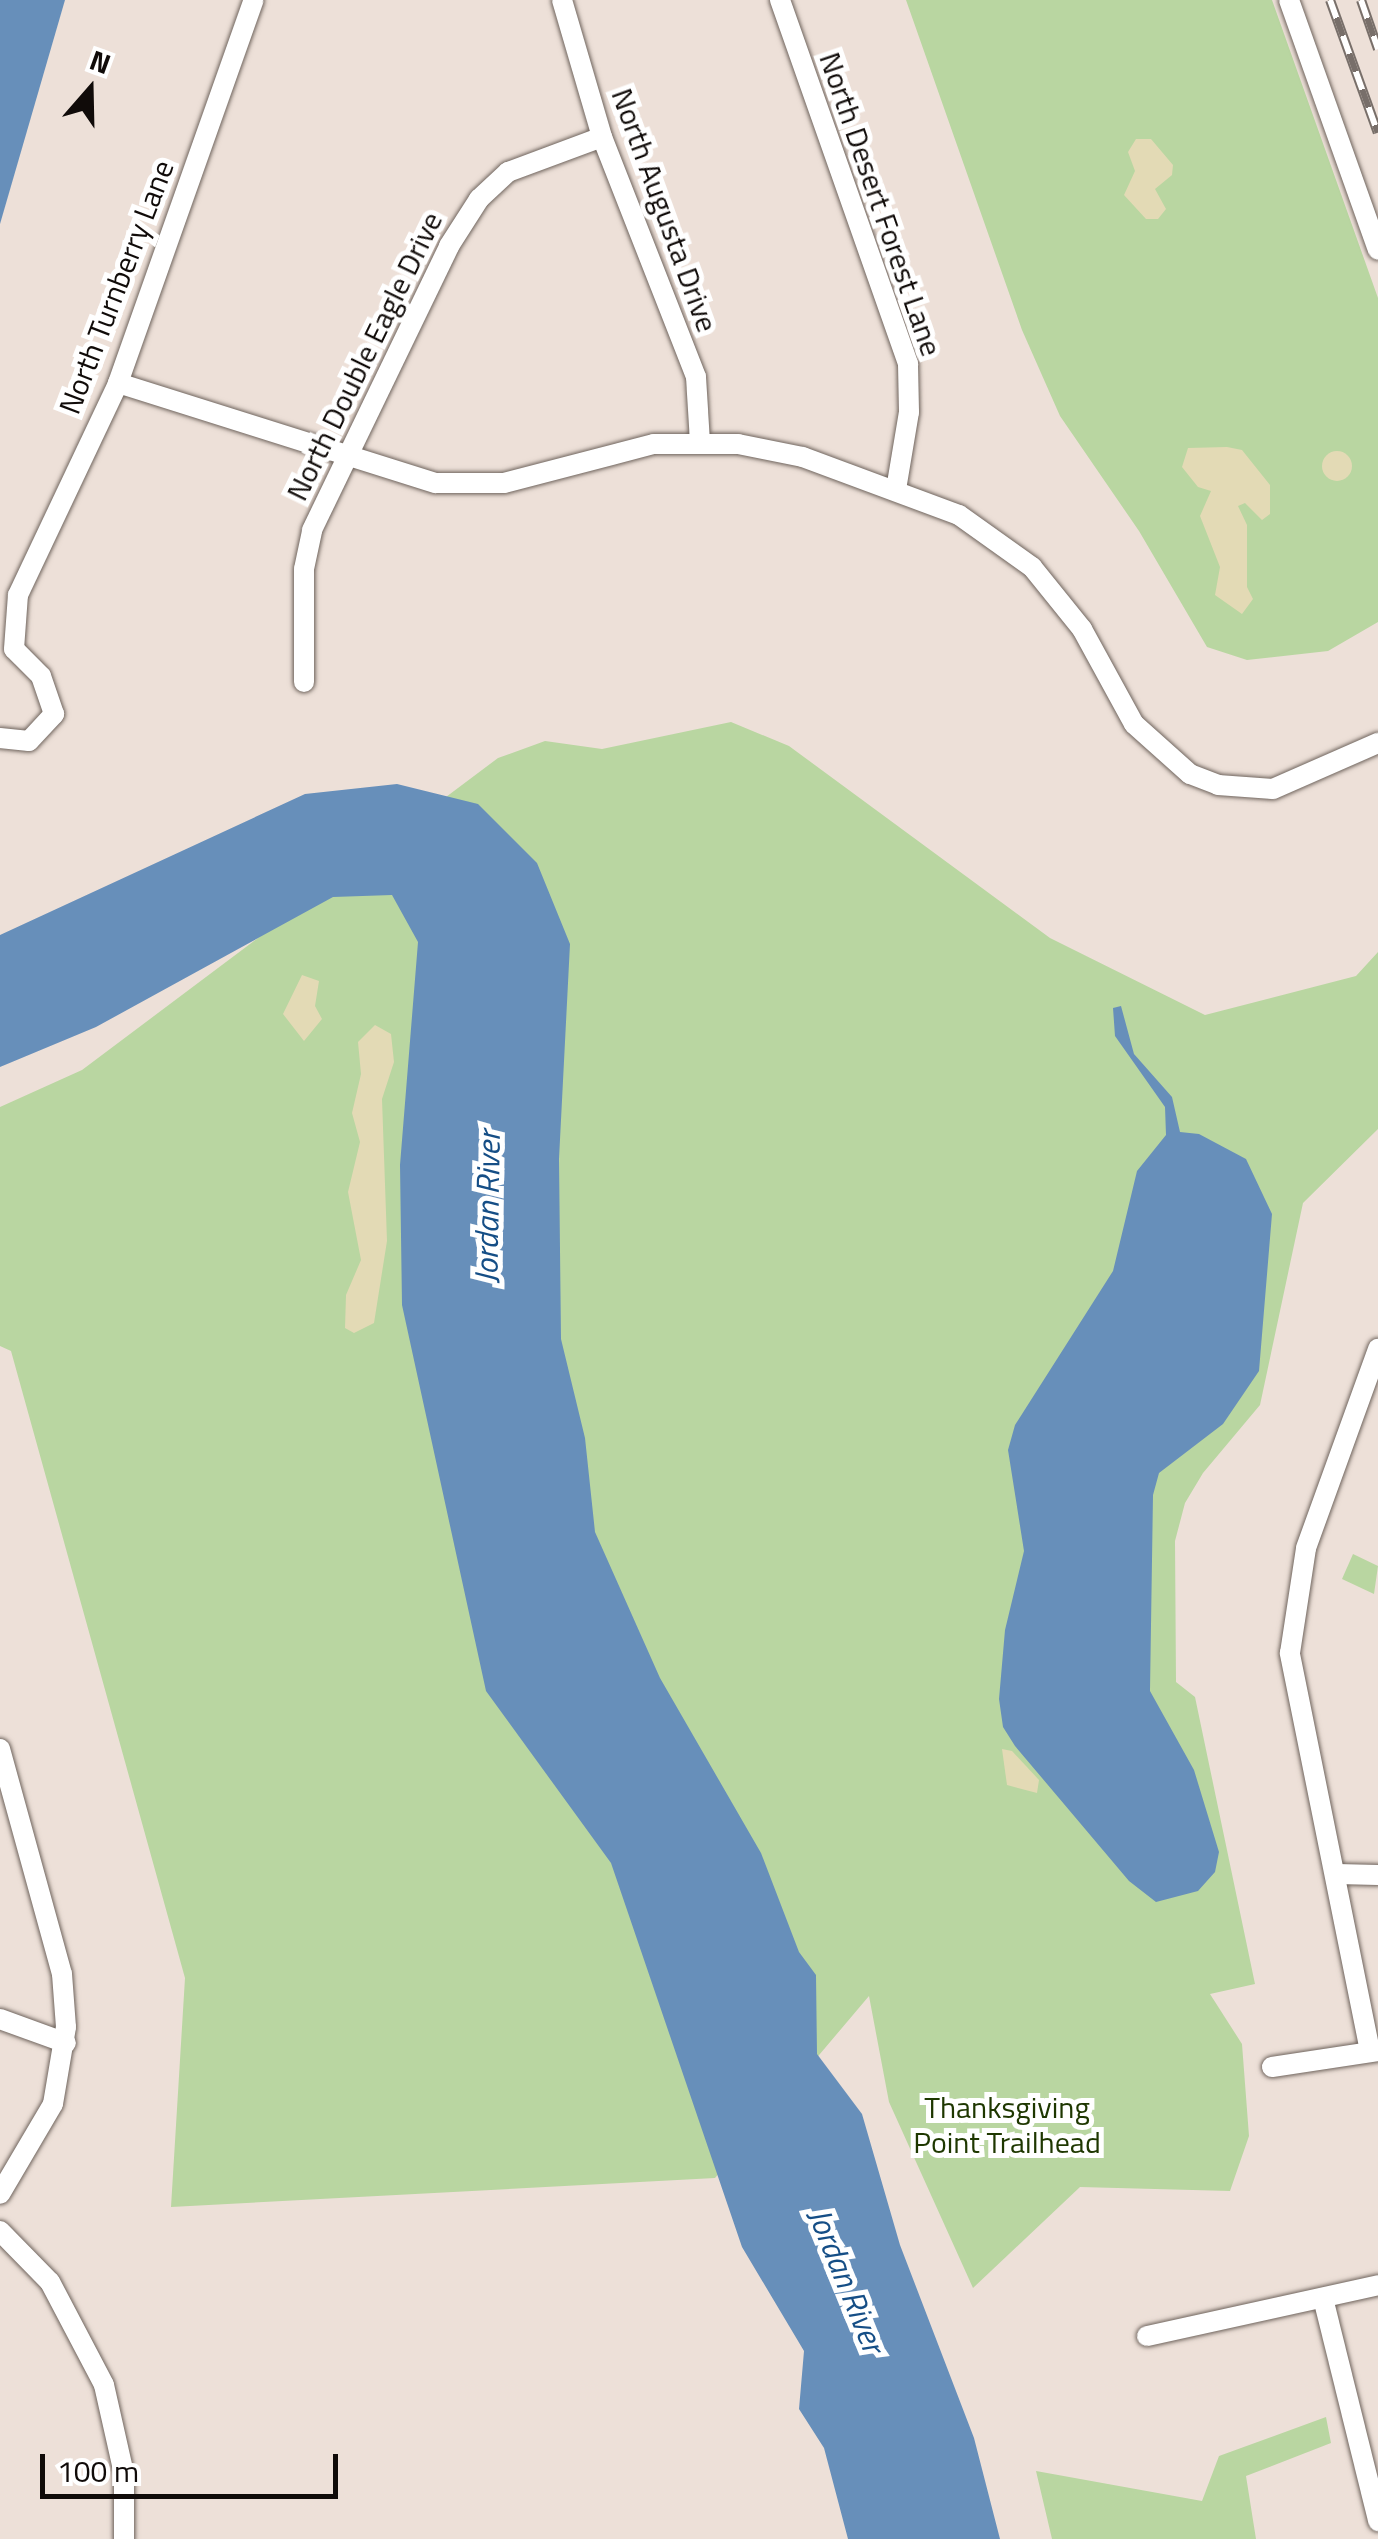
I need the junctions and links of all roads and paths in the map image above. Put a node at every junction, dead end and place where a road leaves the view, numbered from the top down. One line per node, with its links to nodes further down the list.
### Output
1 (254, 0): 7 (street, North Turnberry Lane)
2 (562, 0): 5 (street, North Augusta Drive)
3 (780, 0): 10 (street, North Desert Forest Lane)
4 (1289, 0): 6 (street)
5 (602, 137): 8 (street, North Augusta Drive); 9 (street, North Double Eagle Drive)
6 (1378, 250)
7 (118, 383): 9 (street); 11 (street, North Turnberry Lane)
8 (700, 442): 9 (street); 10 (street)
9 (343, 458): 12 (street, North Double Eagle Drive)
10 (896, 490): 14 (street)
11 (7, 655): 13 (street, North Turnberry Lane)
12 (304, 682)
13 (0, 738)
14 (1378, 743)
15 (1378, 1349): 16 (street)
16 (1374, 1378): 18 (street)
17 (0, 1749): 21 (street)
18 (1337, 1874): 19 (street); 22 (street)
19 (1378, 1875)
20 (0, 2019): 21 (street)
21 (66, 2043): 24 (street)
22 (1374, 2051): 23 (street)
23 (1272, 2067)
24 (0, 2194)
25 (0, 2232): 30 (street)
26 (1378, 2285): 27 (street)
27 (1323, 2298): 28 (street); 29 (street)
28 (1147, 2336)
29 (1378, 2521)
30 (124, 2539)

